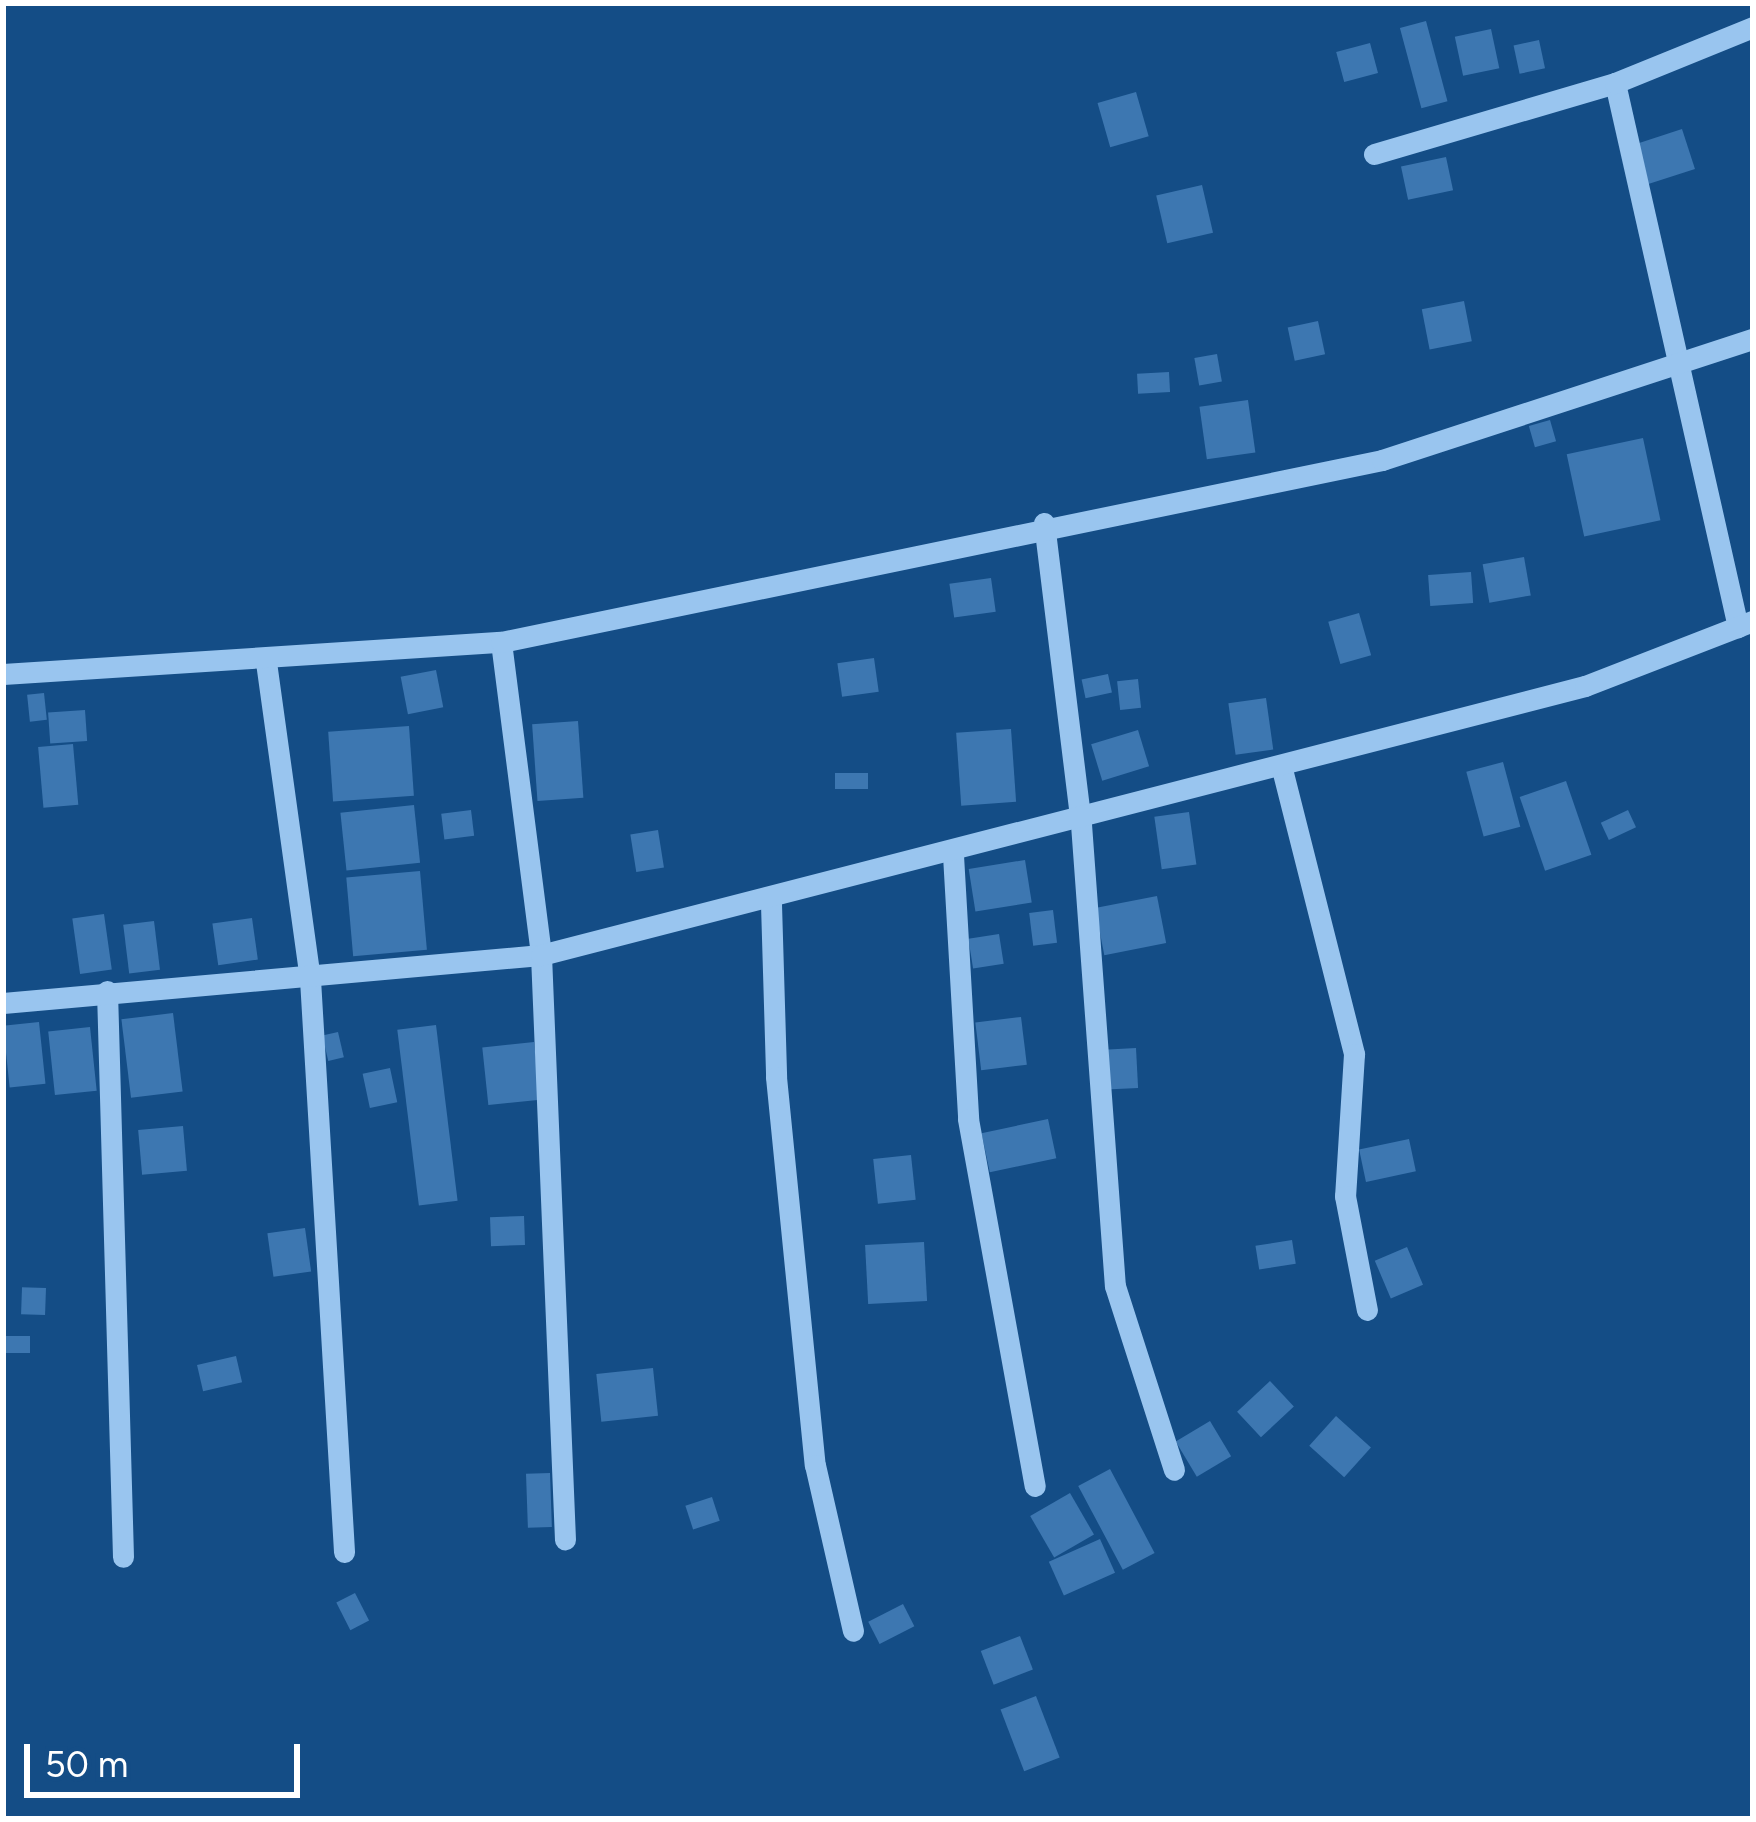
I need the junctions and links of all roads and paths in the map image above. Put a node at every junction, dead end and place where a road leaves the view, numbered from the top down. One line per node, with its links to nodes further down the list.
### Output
1 (1753, 27): 2 (street)
2 (1615, 83): 3 (street); 5 (street)
3 (1374, 154)
4 (1753, 338): 5 (street)
5 (1678, 368): 6 (street); 7 (street)
6 (1044, 523): 8 (street); 12 (street)
7 (1745, 624): 11 (street)
8 (501, 642): 9 (street); 15 (street)
9 (266, 662): 10 (street); 16 (street)
10 (3, 674)
11 (1282, 769): 12 (street); 19 (street)
12 (1081, 824): 13 (street); 20 (street)
13 (953, 855): 14 (street); 21 (street)
14 (771, 904): 15 (street); 25 (street)
15 (541, 955): 16 (street); 22 (street)
16 (310, 979): 17 (street); 23 (street)
17 (107, 991): 18 (street); 24 (street)
18 (3, 1003)
19 (1367, 1310)
20 (1174, 1470)
21 (1035, 1486)
22 (565, 1540)
23 (344, 1552)
24 (123, 1556)
25 (853, 1631)

